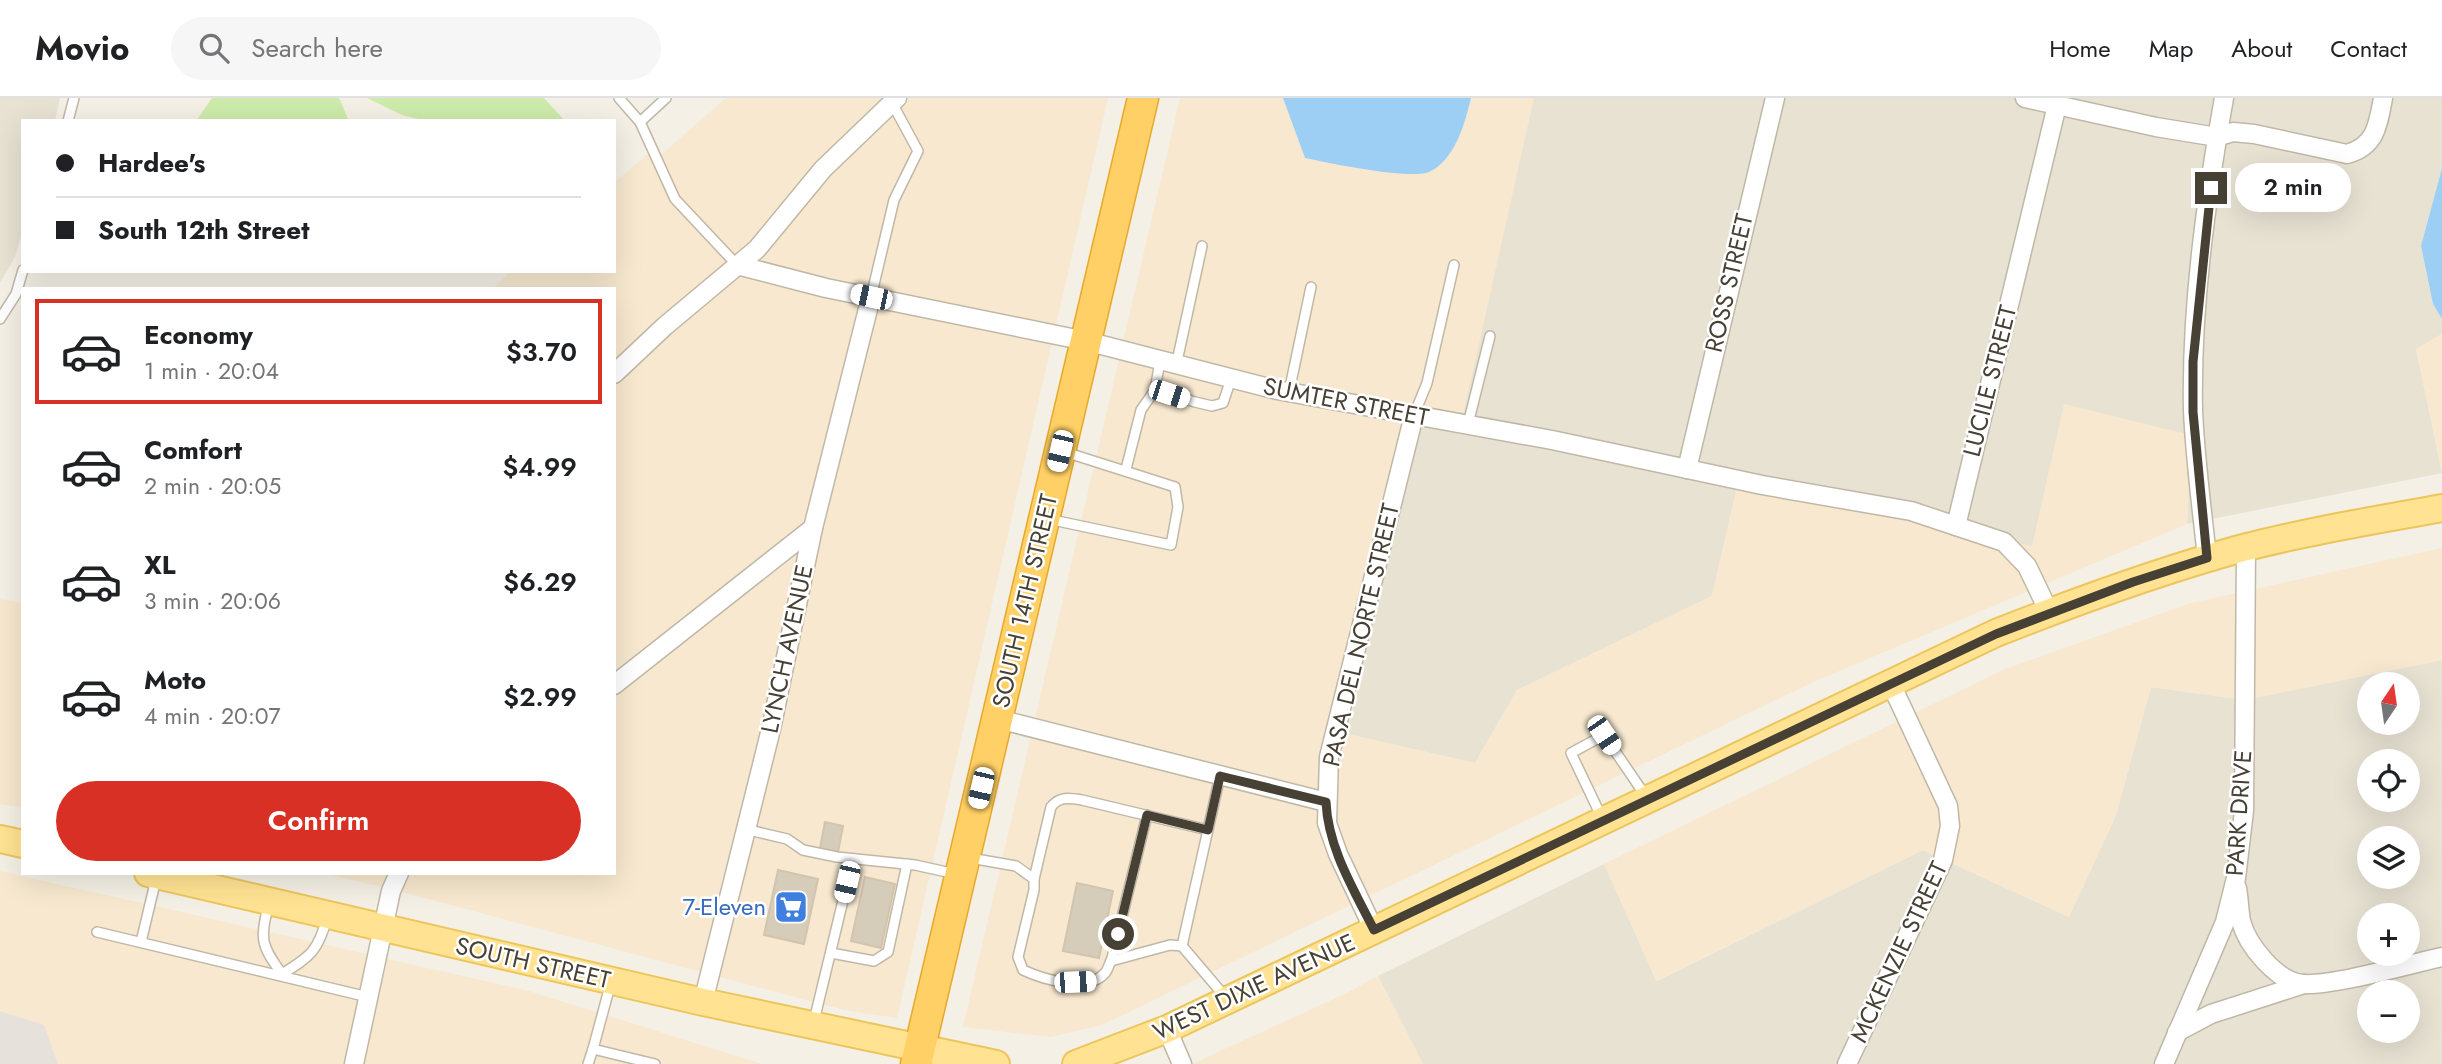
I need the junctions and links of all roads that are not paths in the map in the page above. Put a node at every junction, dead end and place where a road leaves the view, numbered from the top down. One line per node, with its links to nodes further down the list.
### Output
1 (74, 98): 11 (lane)
2 (619, 98): 12 (lane)
3 (666, 98): 12 (lane)
4 (1143, 98): 22 (highway, SOUTH 14TH STREET)
5 (1774, 98): 32 (street, ROSS STREET)
6 (2025, 98): 10 (street)
7 (2224, 98): 13 (street)
8 (2383, 98): 13 (street)
9 (894, 100): 15 (street); 19 (lane)
10 (2057, 105): 13 (street); 35 (street, LUCILE STREET)
11 (69, 119)
12 (640, 122): 15 (lane)
13 (2217, 137): 38 (street)
14 (1202, 246): 23 (lane)
15 (737, 265): 19 (street, SUMTER STREET); 24 (street)
16 (1454, 265): 28 (lane)
17 (22, 273): 20 (lane)
18 (1311, 287): 27 (lane)
19 (871, 297): 22 (street, SUMTER STREET); 36 (street, LYNCH AVENUE)
20 (0, 319)
21 (1490, 336): 29 (lane)
22 (1086, 341): 23 (street, SUMTER STREET); 30 (highway, SOUTH 14TH STREET)
23 (1168, 364): 25 (street, SUMTER STREET); 26 (lane)
24 (616, 372)
25 (1231, 379): 26 (lane); 27 (street, SUMTER STREET)
26 (1155, 390): 31 (lane)
27 (1289, 392): 28 (street, SUMTER STREET)
28 (1414, 415): 29 (street, SUMTER STREET); 45 (street, PASA DEL NORTE STREET)
29 (1468, 425): 32 (street, SUMTER STREET)
30 (1060, 451): 31 (lane); 34 (highway, SOUTH 14TH STREET)
31 (1126, 469): 34 (lane)
32 (1687, 469): 35 (street, SUMTER STREET)
33 (2442, 508): 37 (main road, WEST DIXIE AVENUE)
34 (1045, 518): 42 (highway, SOUTH 14TH STREET)
35 (1956, 526): 39 (street)
36 (813, 528): 40 (street); 48 (street, LYNCH AVENUE)
37 (2246, 547): 38 (main road, WEST DIXIE AVENUE); 58 (street, PARK DRIVE)
38 (2207, 558): 39 (main road, WEST DIXIE AVENUE)
39 (2049, 612): 41 (main road, WEST DIXIE AVENUE)
40 (616, 683)
41 (1891, 684): 44 (main road, WEST DIXIE AVENUE); 87 (street, MCKENZIE STREET)
42 (998, 719): 43 (street); 54 (highway, SOUTH 14TH STREET)
43 (1220, 776): 45 (street); 49 (lane)
44 (1648, 800): 47 (main road, WEST DIXIE AVENUE); 47 (lane)
45 (1326, 802): 63 (street, PASA DEL NORTE STREET)
46 (1147, 815): 49 (lane); 59 (lane); 69 (lane)
47 (1603, 821): 63 (main road, WEST DIXIE AVENUE)
48 (745, 829): 52 (lane); 75 (street, LYNCH AVENUE)
49 (1208, 830): 66 (lane)
50 (0, 839): 51 (main road)
51 (21, 844)
52 (853, 859): 53 (lane); 67 (lane)
53 (907, 864): 54 (lane); 67 (lane)
54 (963, 866): 59 (lane); 80 (highway, SOUTH 14TH STREET)
55 (153, 875): 65 (lane)
56 (157, 875): 60 (main road, SOUTH STREET)
57 (397, 875): 62 (street)
58 (2236, 878): 72 (street); 78 (street, PARK DRIVE)
59 (1034, 879): 69 (lane)
60 (269, 902): 61 (main road, SOUTH STREET); 70 (lane)
61 (328, 915): 62 (main road, SOUTH STREET); 70 (lane)
62 (384, 928): 71 (main road, SOUTH STREET); 73 (street)
63 (1374, 930): 74 (main road, WEST DIXIE AVENUE)
64 (97, 932): 65 (lane)
65 (141, 942): 70 (lane)
66 (1182, 946): 69 (lane); 74 (lane)
67 (831, 953): 76 (lane)
68 (2442, 957): 72 (street)
69 (1111, 961)
70 (282, 974): 73 (lane)
71 (612, 981): 75 (main road, SOUTH STREET); 79 (lane)
72 (2304, 984): 78 (street)
73 (368, 997): 81 (street)
74 (1228, 1000): 77 (main road, WEST DIXIE AVENUE)
75 (703, 1002): 76 (main road, SOUTH STREET)
76 (813, 1026): 80 (main road, SOUTH STREET)
77 (1167, 1029): 85 (main road, WEST DIXIE AVENUE); 86 (street)
78 (2178, 1032): 88 (street, PARK DRIVE)
79 (593, 1049): 82 (lane); 83 (lane)
80 (918, 1057): 84 (main road)
81 (354, 1064)
82 (588, 1064)
83 (655, 1064)
84 (996, 1064)
85 (1076, 1064)
86 (1182, 1064)
87 (1847, 1064)
88 (2164, 1064)

